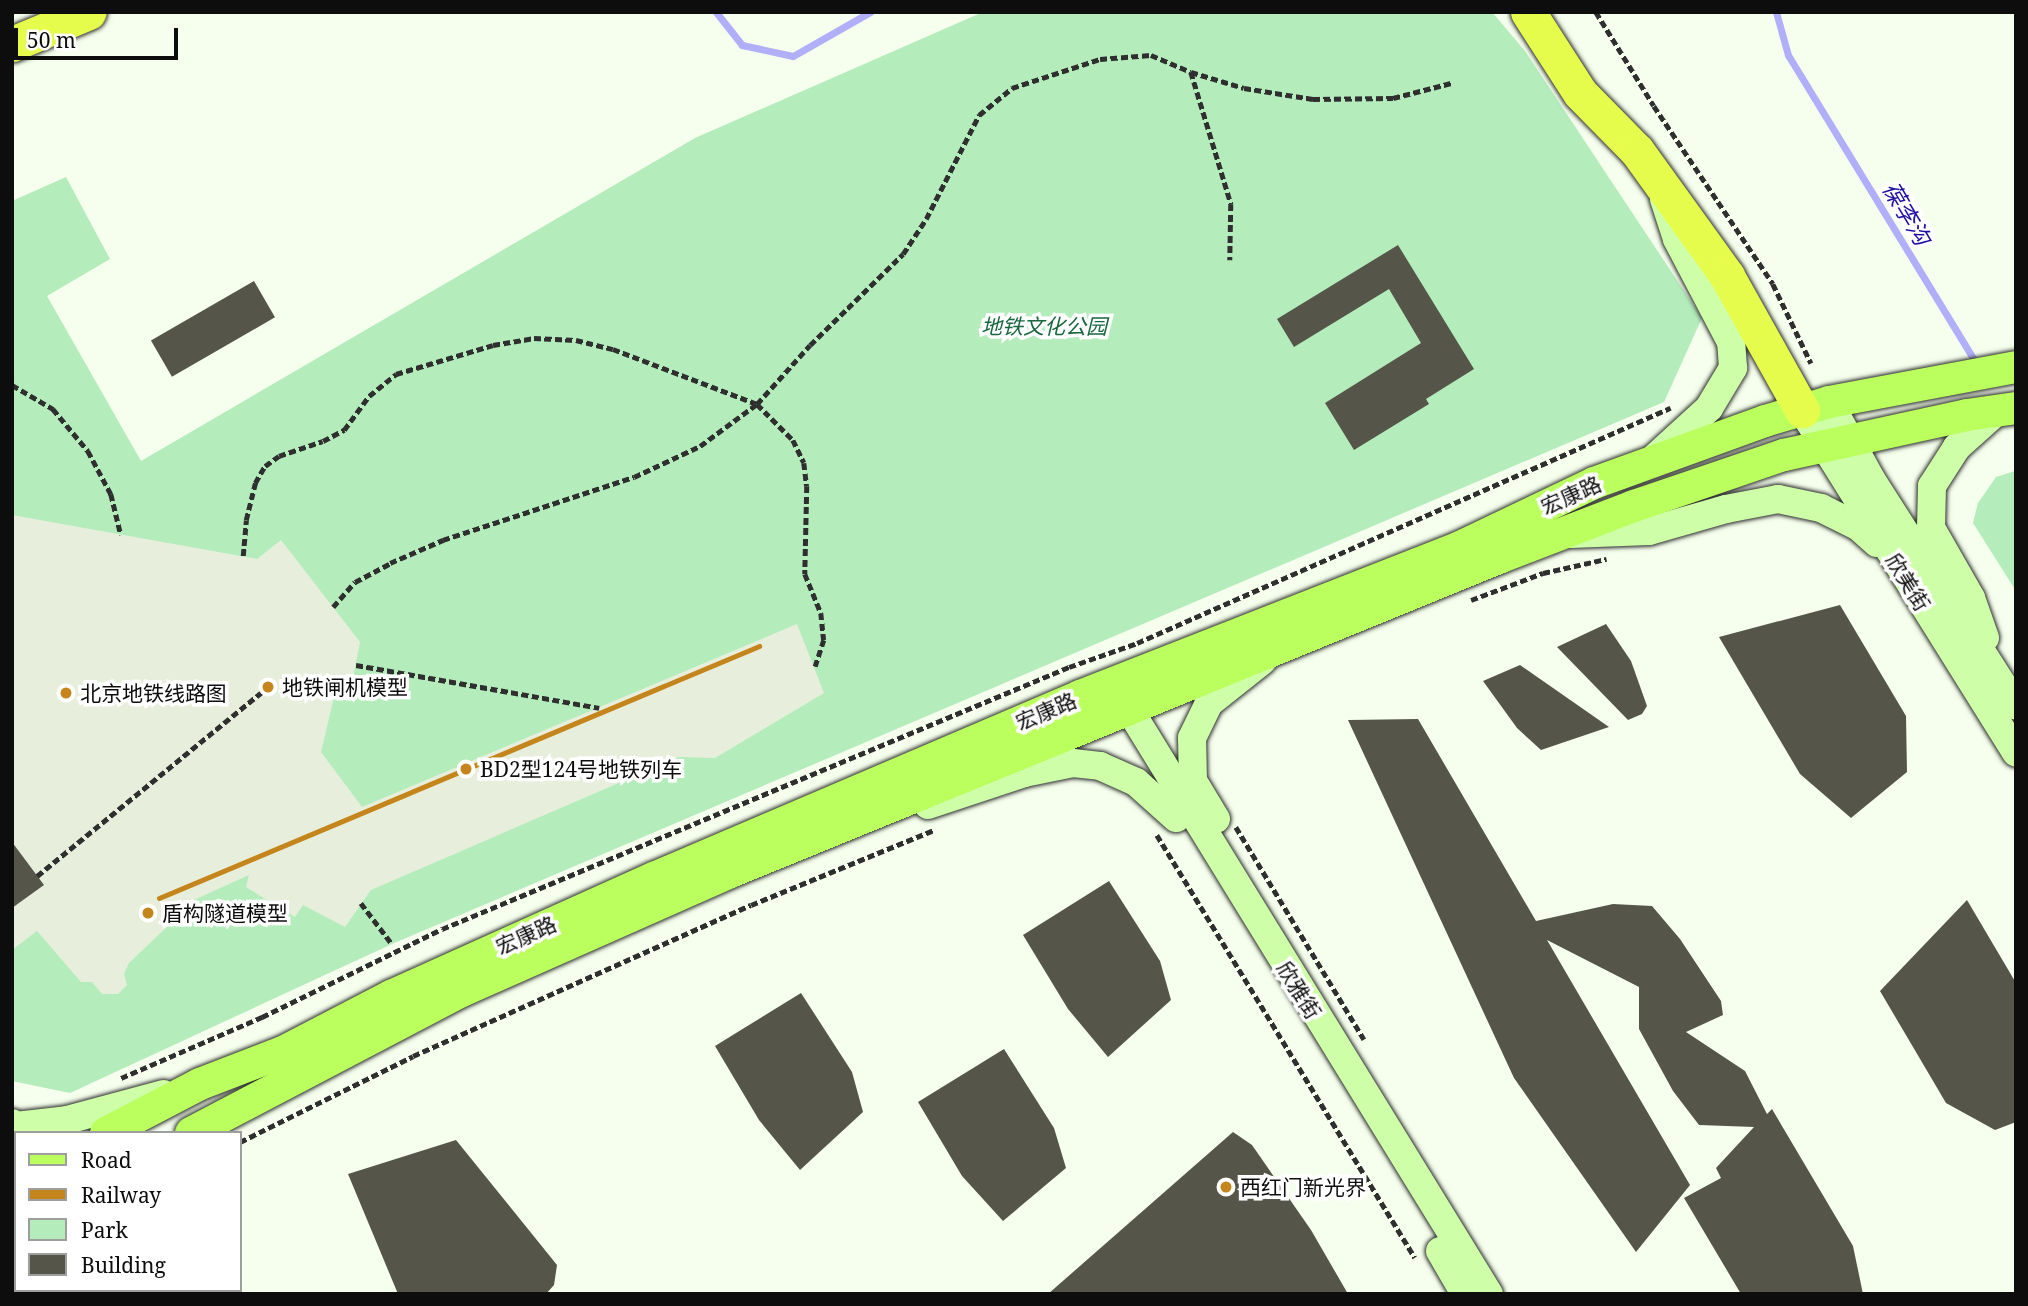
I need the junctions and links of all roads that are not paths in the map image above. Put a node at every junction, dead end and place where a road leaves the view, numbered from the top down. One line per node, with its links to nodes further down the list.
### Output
1 (89, 12): 3 (highway)
2 (1528, 12): 4 (highway)
3 (12, 44)
4 (1658, 180): 6 (highway); 9 (main road)
5 (2012, 367): 6 (main road, 宏康路)
6 (1816, 406): 8 (main road, 欣美街); 9 (main road, 宏康路)
7 (1993, 412): 8 (main road, 宏康路); 13 (main road)
8 (1838, 442): 10 (main road, 宏康路); 11 (main road, 欣美街); 13 (main road, 欣美街)
9 (1647, 464): 14 (main road, 宏康路)
10 (1560, 535): 11 (main road); 12 (main road, 宏康路)
11 (1890, 555): 15 (main road, 欣美街)
12 (1279, 648): 14 (main road, 宏康路); 18 (main road)
13 (2008, 695)
14 (1115, 699): 16 (main road, 欣雅街); 17 (main road, 宏康路); 18 (main road, 欣雅街); 19 (main road, 宏康路)
15 (2016, 753)
16 (1164, 822): 17 (main road); 23 (main road, 欣雅街)
17 (834, 830): 22 (main road, 宏康路)
18 (1268, 940): 24 (main road, 欣雅街)
19 (200, 1084): 20 (main road); 21 (main road, 宏康路)
20 (12, 1124)
21 (110, 1131)
22 (195, 1131)
23 (1465, 1294)
24 (1489, 1294)

